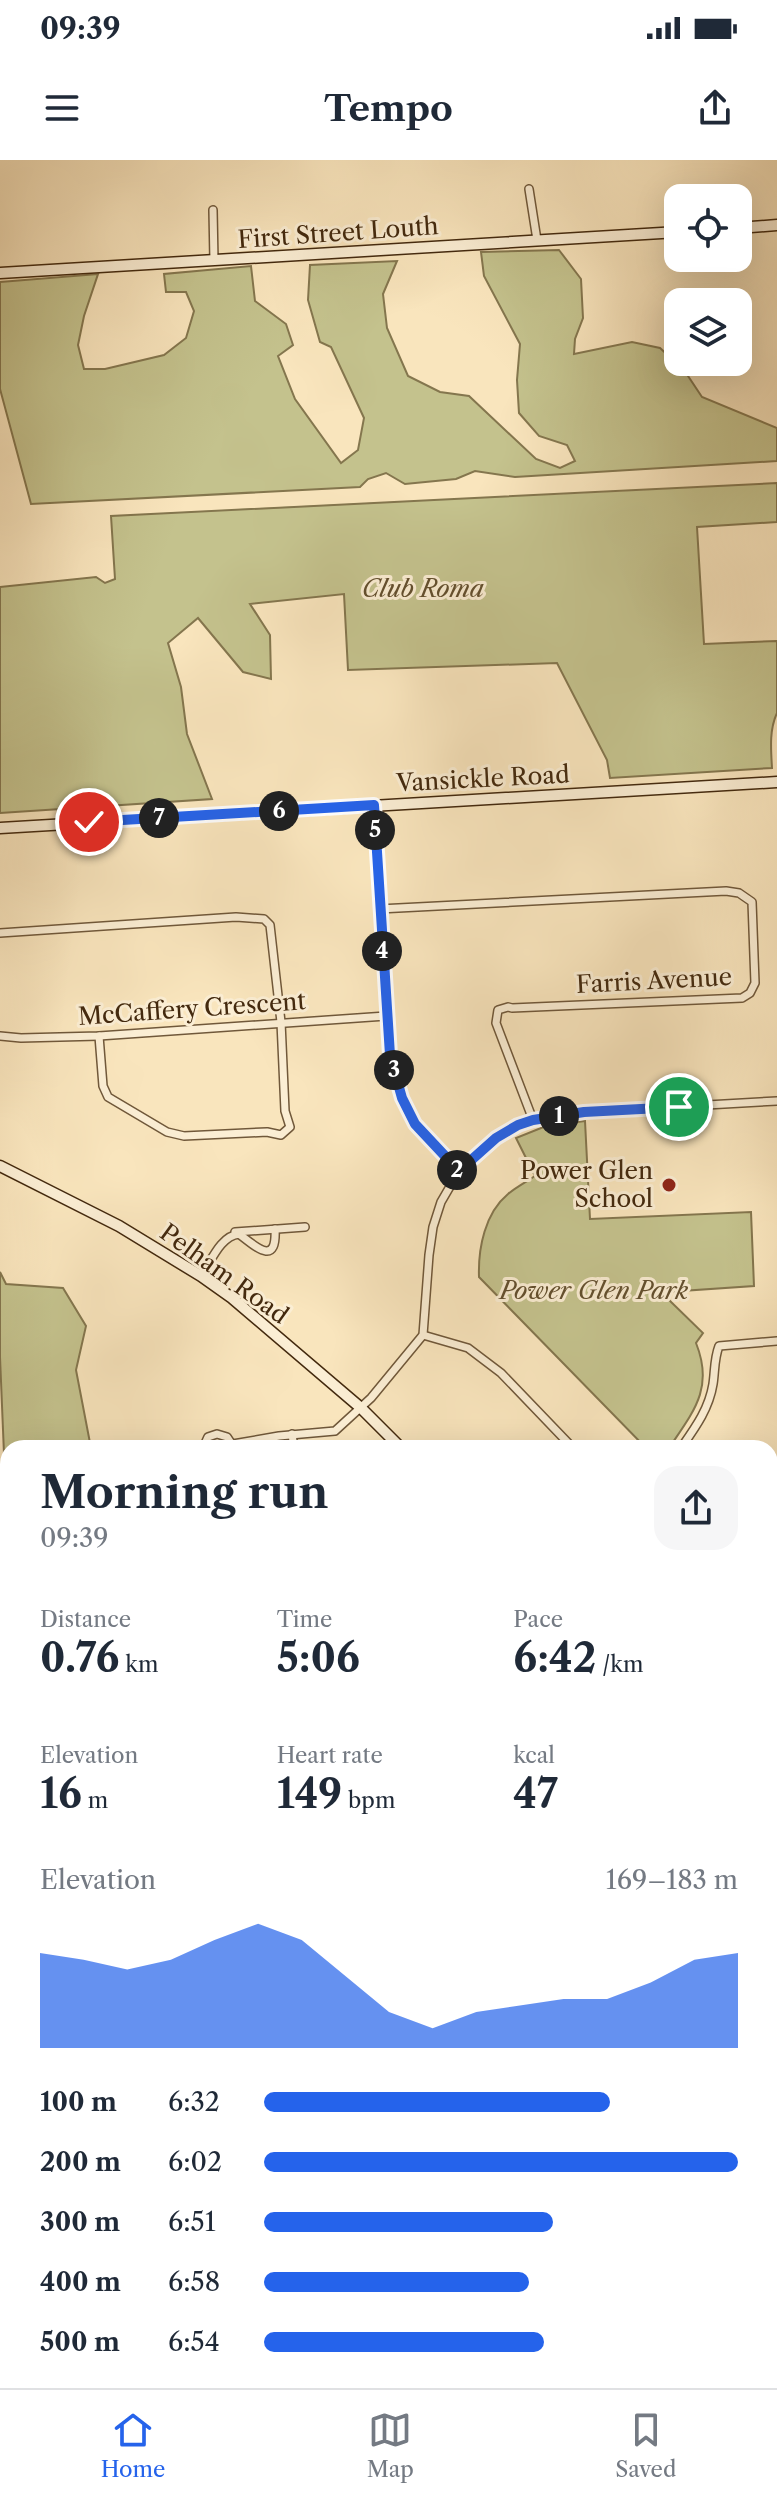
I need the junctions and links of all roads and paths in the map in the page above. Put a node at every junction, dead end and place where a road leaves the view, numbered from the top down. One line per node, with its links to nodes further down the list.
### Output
1 (529, 189): 6 (street)
2 (213, 210): 7 (street)
3 (777, 225): 4 (street)
4 (752, 227)
5 (664, 233): 6 (street, First Street Louth)
6 (537, 240): 7 (street, First Street Louth)
7 (214, 261): 8 (street, First Street Louth)
8 (0, 273)
9 (777, 782): 10 (street, Vansickle Road)
10 (374, 805): 11 (street, Vansickle Road); 12 (street)
11 (0, 828)
12 (379, 909): 14 (street); 19 (street, Farris Avenue)
13 (0, 933): 15 (street)
14 (386, 1016): 15 (street, McCaffery Crescent); 21 (street)
15 (281, 1022): 17 (street, McCaffery Crescent); 17 (street)
16 (0, 1036): 17 (street, McCaffery Crescent)
17 (99, 1036)
18 (777, 1101): 19 (street)
19 (533, 1120): 21 (street)
20 (0, 1166): 25 (street, Pelham Road)
21 (459, 1171): 26 (street)
22 (305, 1227): 23 (street)
23 (275, 1229): 24 (street); 24 (street)
24 (227, 1238): 25 (street)
25 (201, 1276): 28 (street, Pelham Road)
26 (423, 1335): 28 (street); 35 (street)
27 (777, 1341): 36 (street)
28 (361, 1408): 29 (street); 34 (street, Pelham Road)
29 (292, 1434): 32 (street); 33 (street)
30 (207, 1440): 31 (street)
31 (229, 1440)
32 (262, 1440)
33 (293, 1440)
34 (393, 1440)
35 (565, 1440)
36 (686, 1440)

